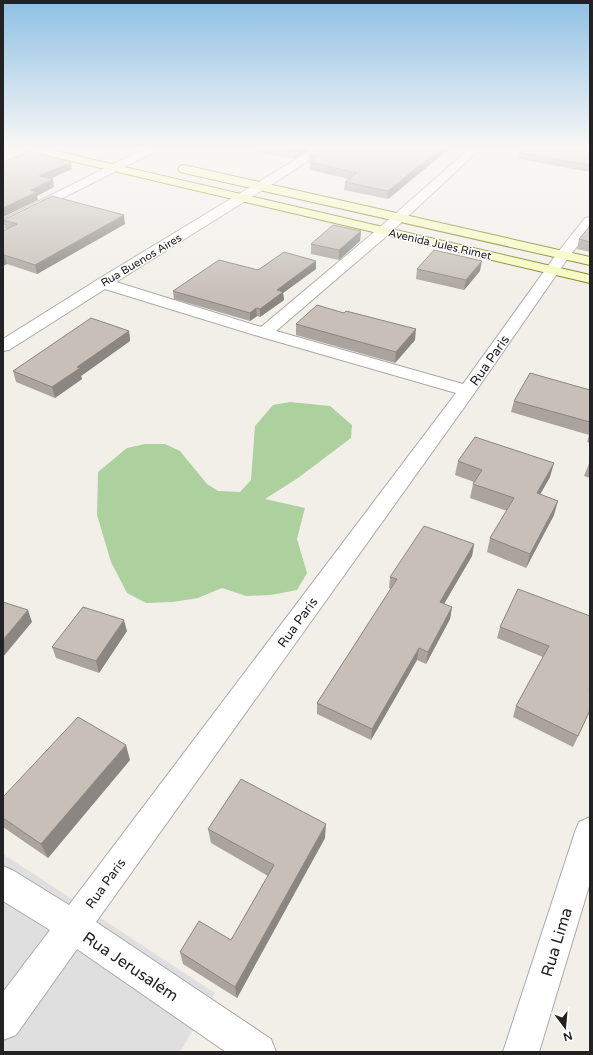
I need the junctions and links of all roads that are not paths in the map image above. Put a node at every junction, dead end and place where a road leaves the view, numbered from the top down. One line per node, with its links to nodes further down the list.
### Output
1 (54, 198): 8 (street)
2 (243, 198): 13 (street, Rua Buenos Aires)
3 (244, 198): 9 (main road, Avenida Jules Rimet)
4 (311, 198): 6 (main road, Avenida Jules Rimet)
5 (420, 198): 6 (street)
6 (398, 218): 9 (street); 11 (main road, Avenida Jules Rimet)
7 (590, 221): 11 (street, Rua Paris)
8 (3, 224)
9 (384, 231): 11 (main road, Avenida Jules Rimet); 14 (street)
10 (590, 261): 11 (main road, Avenida Jules Rimet)
11 (558, 263): 12 (main road, Avenida Jules Rimet); 16 (street, Rua Paris)
12 (590, 279)
13 (102, 283): 14 (street); 15 (street, Rua Buenos Aires)
14 (264, 333): 16 (street)
15 (3, 346)
16 (467, 391): 19 (street, Rua Paris)
17 (590, 832): 22 (street, Rua Lima)
18 (3, 882): 19 (street, Rua Jerusalém)
19 (73, 926): 20 (street, Rua Paris); 21 (street, Rua Jerusalém)
20 (3, 1022)
21 (258, 1052)
22 (521, 1052)

